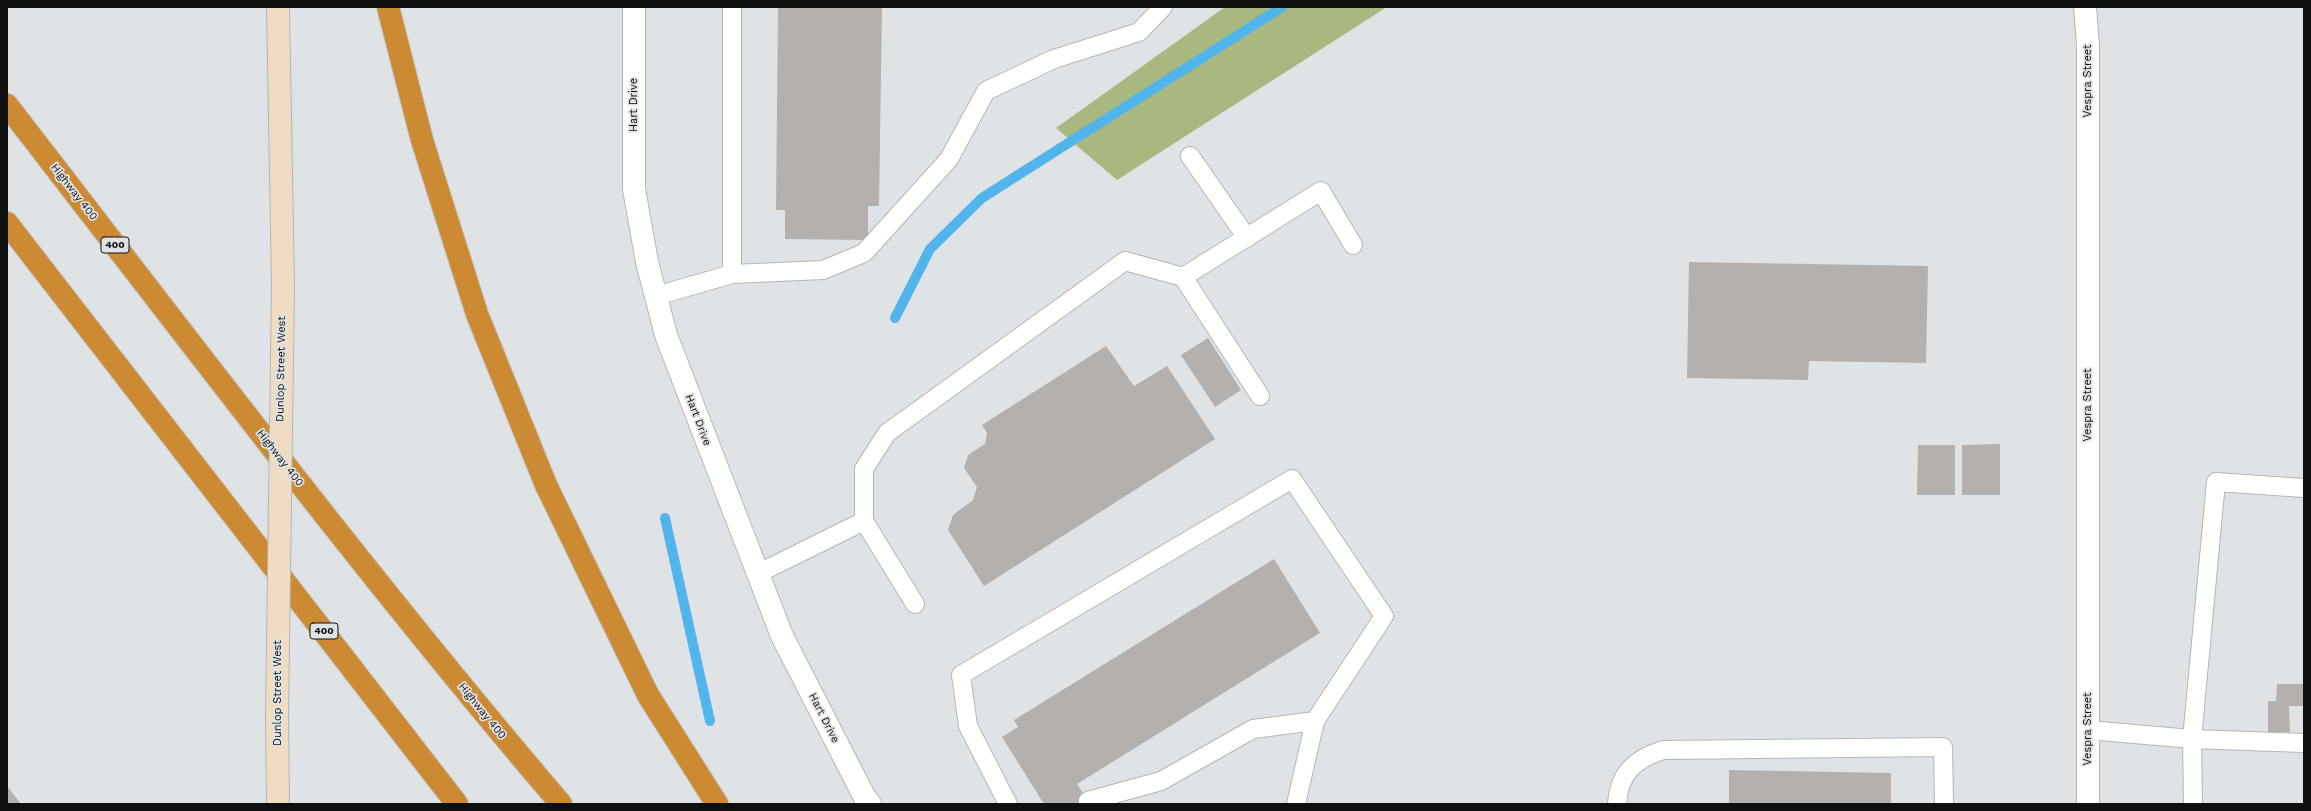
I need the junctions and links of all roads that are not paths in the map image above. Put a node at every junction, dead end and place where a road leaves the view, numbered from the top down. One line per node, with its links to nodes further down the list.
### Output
1 (278, 7): 26 (main road, Dunlop Street West, bridge)
2 (388, 7): 28 (highway)
3 (634, 7): 14 (street, Hart Drive)
4 (732, 7): 12 (lane)
5 (1163, 7): 12 (lane)
6 (2086, 7): 21 (street, Vespra Street)
7 (7, 106): 27 (highway, Highway 400 / 400)
8 (1190, 156): 10 (lane)
9 (7, 223): 24 (highway, 400)
10 (1247, 238): 11 (lane); 13 (lane)
11 (1353, 245)
12 (732, 274): 14 (lane)
13 (1183, 277): 15 (lane); 17 (lane)
14 (656, 296): 18 (street, Hart Drive)
15 (1260, 396)
16 (2304, 488): 22 (lane)
17 (864, 521): 18 (lane); 19 (lane)
18 (757, 574): 29 (street, Hart Drive)
19 (915, 604)
20 (1315, 721): 25 (lane); 30 (lane); 31 (lane)
21 (2088, 730): 22 (lane); 34 (street, Vespra Street)
22 (2192, 739): 23 (lane); 35 (lane)
23 (2304, 743)
24 (451, 799)
25 (1088, 801)
26 (278, 804)
27 (561, 804)
28 (717, 804)
29 (870, 804)
30 (1008, 804)
31 (1296, 804)
32 (1617, 804): 33 (lane)
33 (1944, 804)
34 (2088, 804)
35 (2193, 804)

